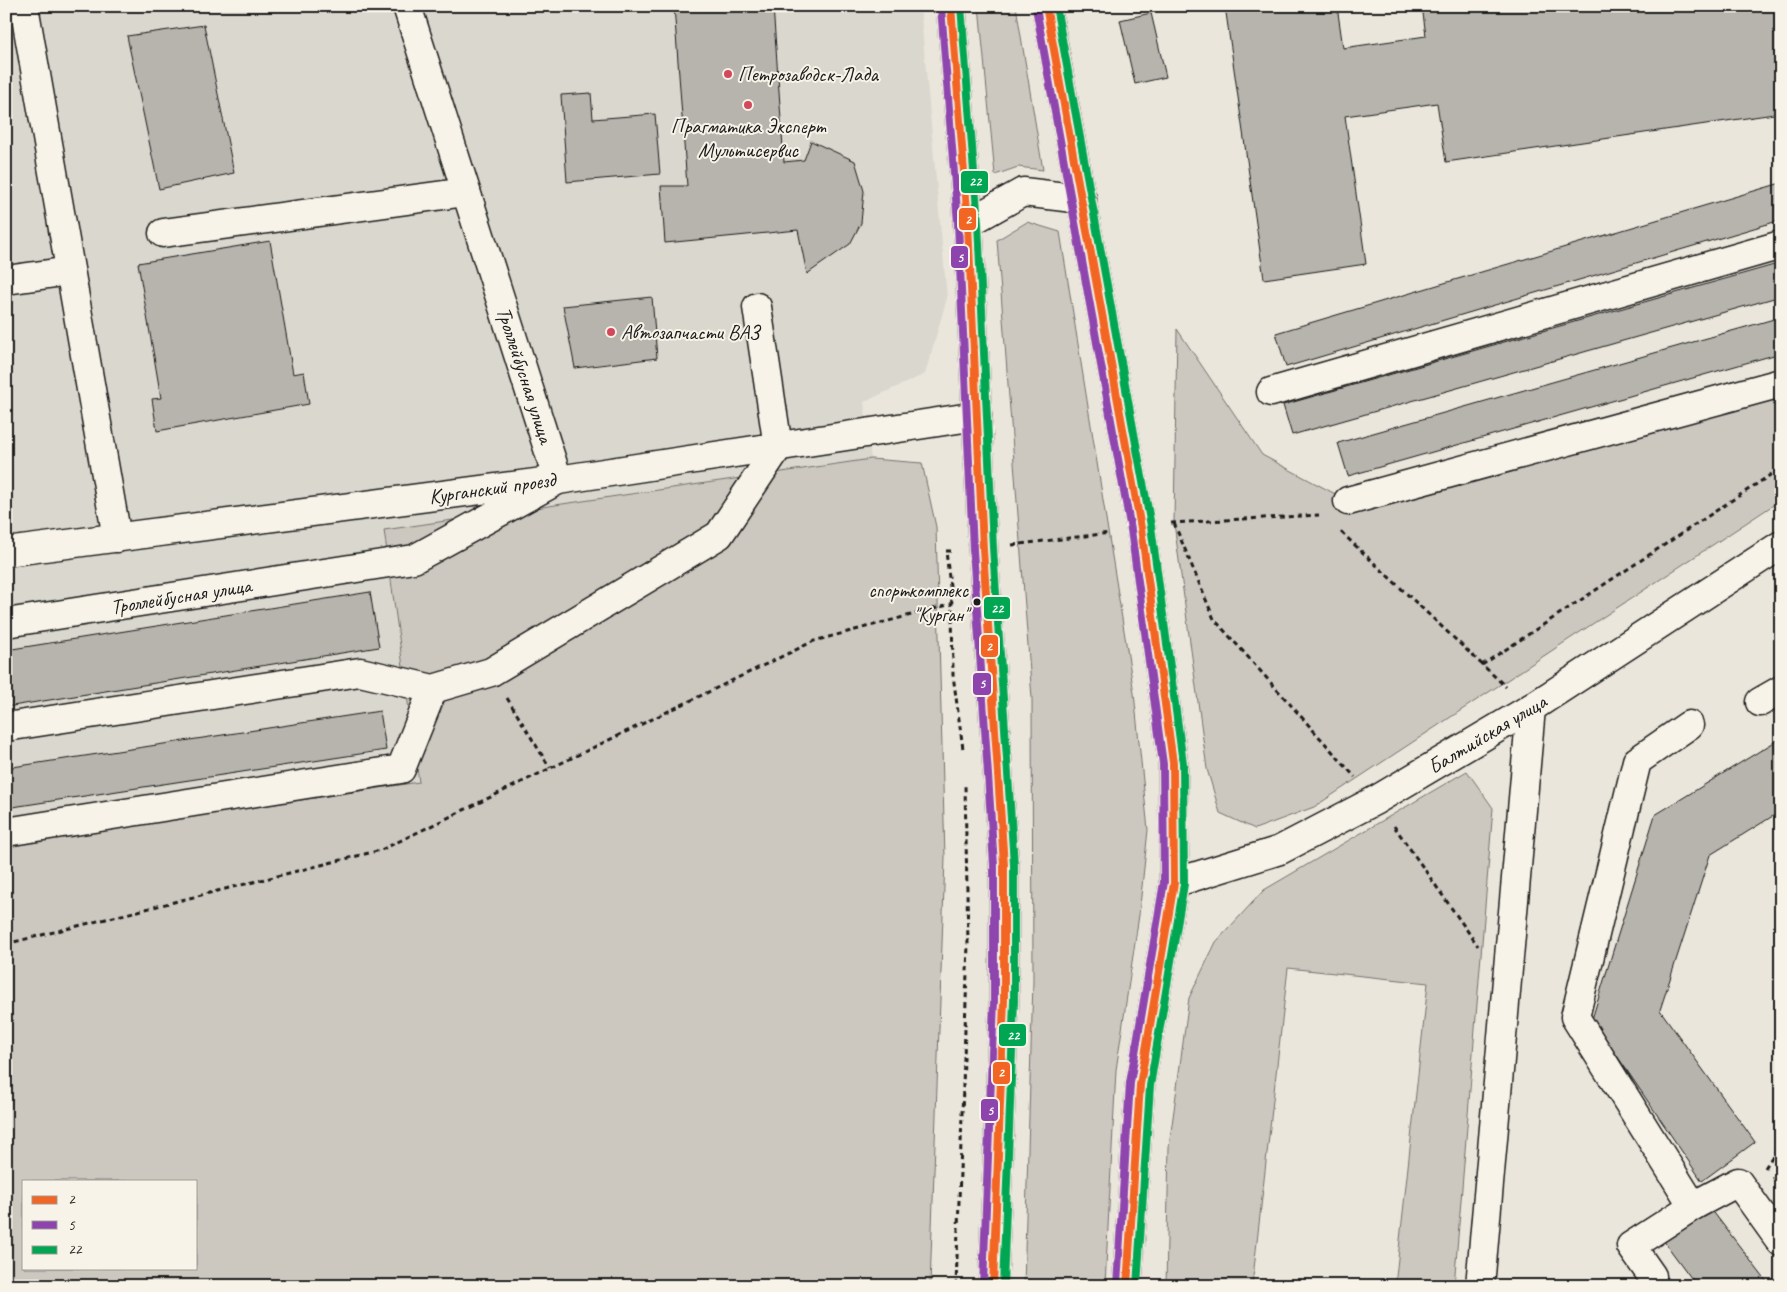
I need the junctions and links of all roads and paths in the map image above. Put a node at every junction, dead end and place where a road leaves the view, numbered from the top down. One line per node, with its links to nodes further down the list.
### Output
1 (24, 6): 10 (main road)
2 (407, 6): 5 (main road, Троллейбусная улица)
3 (951, 6): 7 (main road)
4 (1046, 6): 6 (main road)
5 (466, 192): 8 (main road); 18 (main road, Троллейбусная улица)
6 (1082, 199): 7 (main road); 22 (main road)
7 (968, 223): 15 (main road)
8 (164, 233)
9 (1781, 245): 14 (main road)
10 (70, 271): 11 (main road); 24 (main road)
11 (6, 280)
12 (757, 307): 16 (main road)
13 (1781, 383): 19 (main road)
14 (1271, 392)
15 (977, 416): 16 (main road, Курганский проезд); 26 (main road)
16 (778, 447): 18 (main road, Курганский проезд); 31 (main road)
17 (1781, 468): 30 (path)
18 (558, 480): 24 (main road, Курганский проезд); 29 (main road, Троллейбусная улица)
19 (1348, 502)
20 (1323, 514): 21 (path)
21 (1174, 523): 22 (path); 39 (path)
22 (1142, 528): 26 (path); 41 (main road)
23 (1338, 528): 30 (path)
24 (117, 538): 27 (main road, Курганский проезд)
25 (1781, 545): 33 (main road, Балтийская улица)
26 (983, 549): 28 (path); 48 (main road)
27 (6, 552)
28 (952, 604): 36 (path); 37 (path)
29 (6, 623)
30 (1482, 665): 33 (path)
31 (491, 672): 32 (main road); 37 (path)
32 (433, 689): 35 (main road); 40 (main road)
33 (1531, 708): 39 (main road, Балтийская улица); 50 (main road)
34 (1690, 725): 44 (main road)
35 (6, 727)
36 (963, 756)
37 (550, 768): 42 (path)
38 (965, 775): 47 (path)
39 (1376, 800): 41 (main road, Балтийская улица); 43 (path)
40 (6, 832)
41 (1174, 884): 49 (main road)
42 (6, 944)
43 (1479, 948)
44 (1694, 1206): 45 (main road); 46 (main road)
45 (1781, 1242)
46 (1649, 1283)
47 (956, 1286)
48 (993, 1286)
49 (1126, 1286)
50 (1480, 1286)

